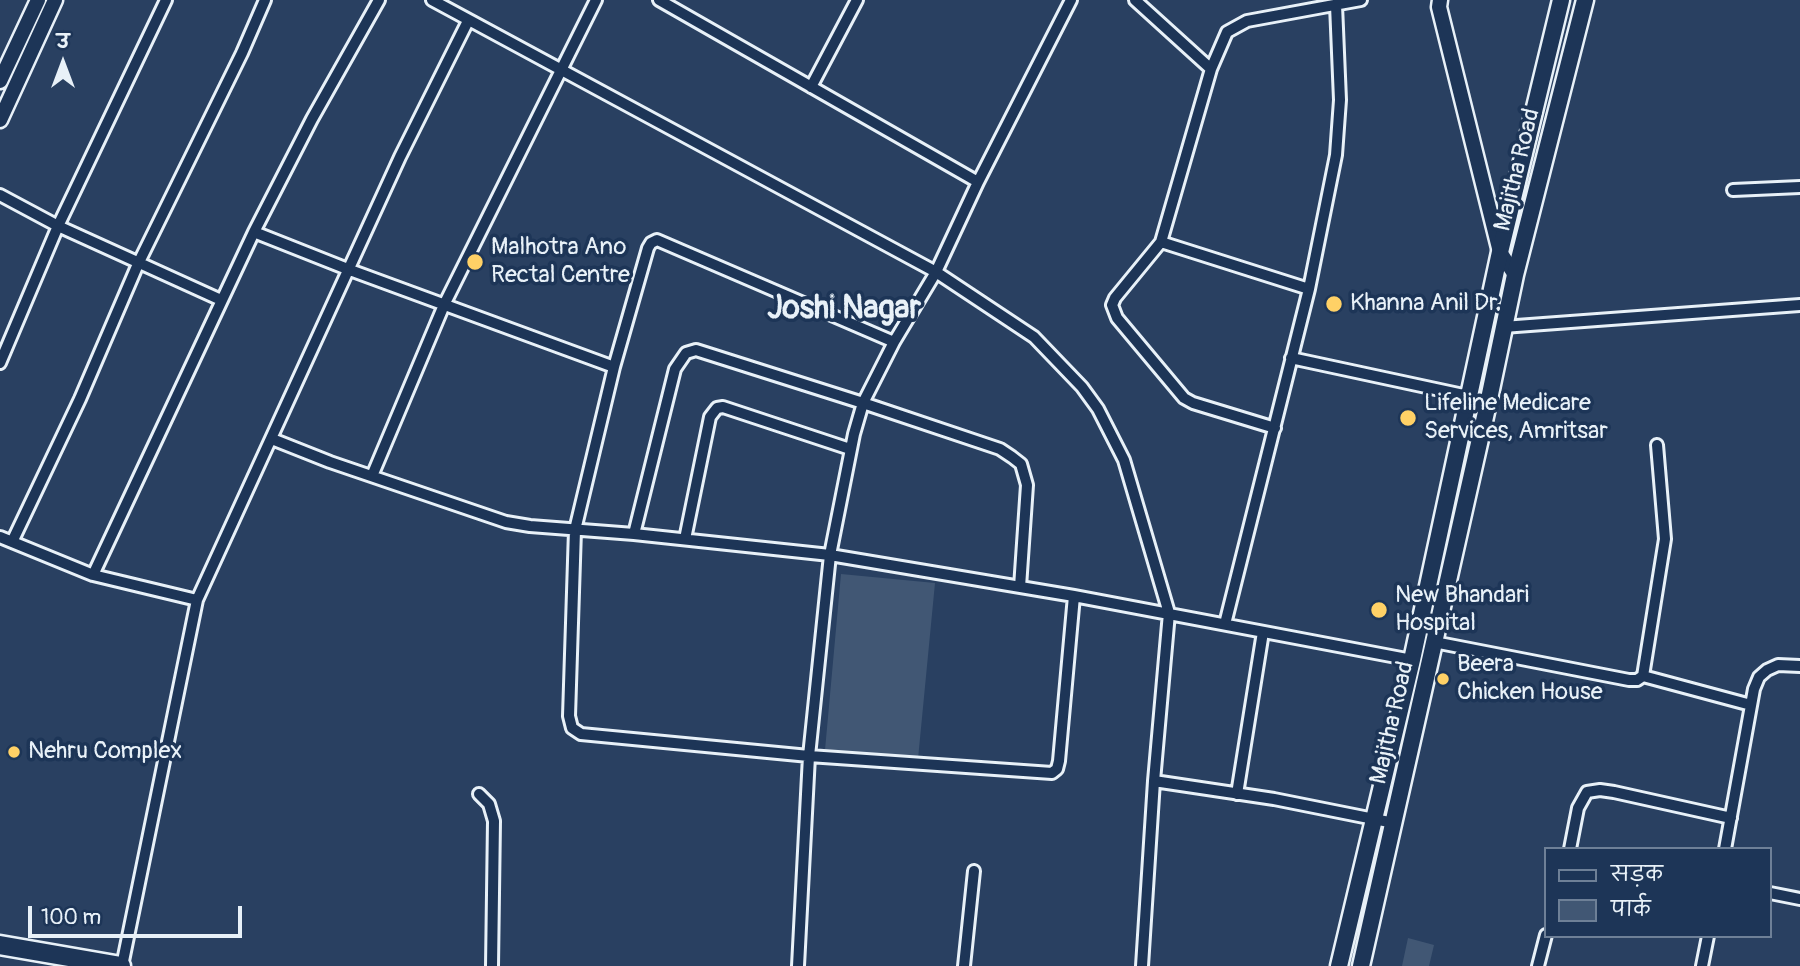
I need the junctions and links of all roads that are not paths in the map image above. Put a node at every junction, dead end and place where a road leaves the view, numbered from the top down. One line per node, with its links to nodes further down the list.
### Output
1 (38, 0): 18 (street)
2 (55, 0): 19 (street)
3 (166, 0): 29 (street)
4 (265, 0): 33 (street)
5 (379, 0): 30 (street)
6 (432, 0): 17 (street)
7 (596, 0): 21 (street)
8 (659, 0): 23 (street)
9 (857, 0): 23 (street)
10 (1135, 0): 20 (street)
11 (1361, 0): 16 (street)
12 (1561, 0): 32 (main road, Majitha Road)
13 (1585, 0): 36 (main road, Majitha Road)
14 (1066, 1): 25 (street)
15 (1438, 2): 32 (street)
16 (1336, 5): 20 (street); 37 (street)
17 (468, 20): 21 (street); 34 (street)
18 (24, 30): 19 (street); 22 (street)
19 (38, 36): 24 (street)
20 (1211, 69): 31 (street)
21 (560, 70): 35 (street); 39 (street)
22 (0, 81)
23 (811, 87): 25 (street)
24 (0, 120)
25 (978, 182): 35 (street)
26 (1800, 187): 27 (street)
27 (1733, 190)
28 (0, 195): 29 (street)
29 (58, 226): 33 (street); 44 (street)
30 (254, 232): 34 (street); 38 (street)
31 (1161, 242): 37 (street); 48 (street)
32 (1500, 252): 36 (street); 46 (main road, Majitha Road)
33 (138, 264): 38 (street); 57 (street)
34 (349, 270): 39 (street); 49 (street)
35 (936, 272): 42 (street); 63 (street)
36 (1515, 275): 41 (main road, Majitha Road)
37 (1309, 289): 43 (street)
38 (221, 300): 59 (street)
39 (443, 305): 45 (street); 52 (street)
40 (1800, 305): 41 (street)
41 (1503, 327): 66 (main road, Majitha Road)
42 (894, 342): 45 (street); 47 (street)
43 (1291, 358): 46 (street); 48 (street)
44 (0, 363)
45 (614, 367): 53 (street)
46 (1468, 396): 67 (main road, Majitha Road)
47 (863, 403): 51 (street); 54 (street); 60 (street)
48 (1275, 428): 64 (street)
49 (272, 439): 52 (street); 62 (street)
50 (1657, 445): 69 (street)
51 (850, 449): 56 (street); 58 (street)
52 (372, 476): 53 (street)
53 (575, 530): 54 (street); 71 (street)
54 (634, 534): 56 (street)
55 (0, 537): 57 (street)
56 (685, 539): 58 (street)
57 (12, 542): 59 (street)
58 (830, 555): 60 (street); 71 (street)
59 (93, 575): 62 (street)
60 (1020, 587): 61 (street)
61 (1074, 596): 63 (street); 71 (street)
62 (197, 600): 86 (street)
63 (1169, 613): 64 (street); 72 (street)
64 (1225, 624): 65 (street)
65 (1263, 632): 67 (street); 74 (street)
66 (1434, 642): 69 (street); 77 (main road, Majitha Road)
67 (1412, 660): 76 (main road, Majitha Road)
68 (1800, 666): 70 (street)
69 (1643, 676): 70 (street)
70 (1751, 705): 75 (street)
71 (809, 755): 88 (street)
72 (1154, 781): 74 (street); 90 (street)
73 (479, 794): 87 (street)
74 (1237, 794): 76 (street)
75 (1731, 818): 78 (street); 79 (street)
76 (1375, 819): 77 (street); 91 (main road, Majitha Road)
77 (1394, 823): 92 (main road, Majitha Road)
78 (1570, 847)
79 (1725, 847)
80 (974, 871): 89 (street)
81 (1772, 893): 82 (street)
82 (1800, 899)
83 (1545, 938): 93 (street)
84 (1708, 938): 94 (street)
85 (0, 945): 86 (main road)
86 (122, 966)
87 (492, 966)
88 (797, 966)
89 (964, 966)
90 (1142, 966)
91 (1339, 966)
92 (1361, 966)
93 (1538, 966)
94 (1702, 966)

